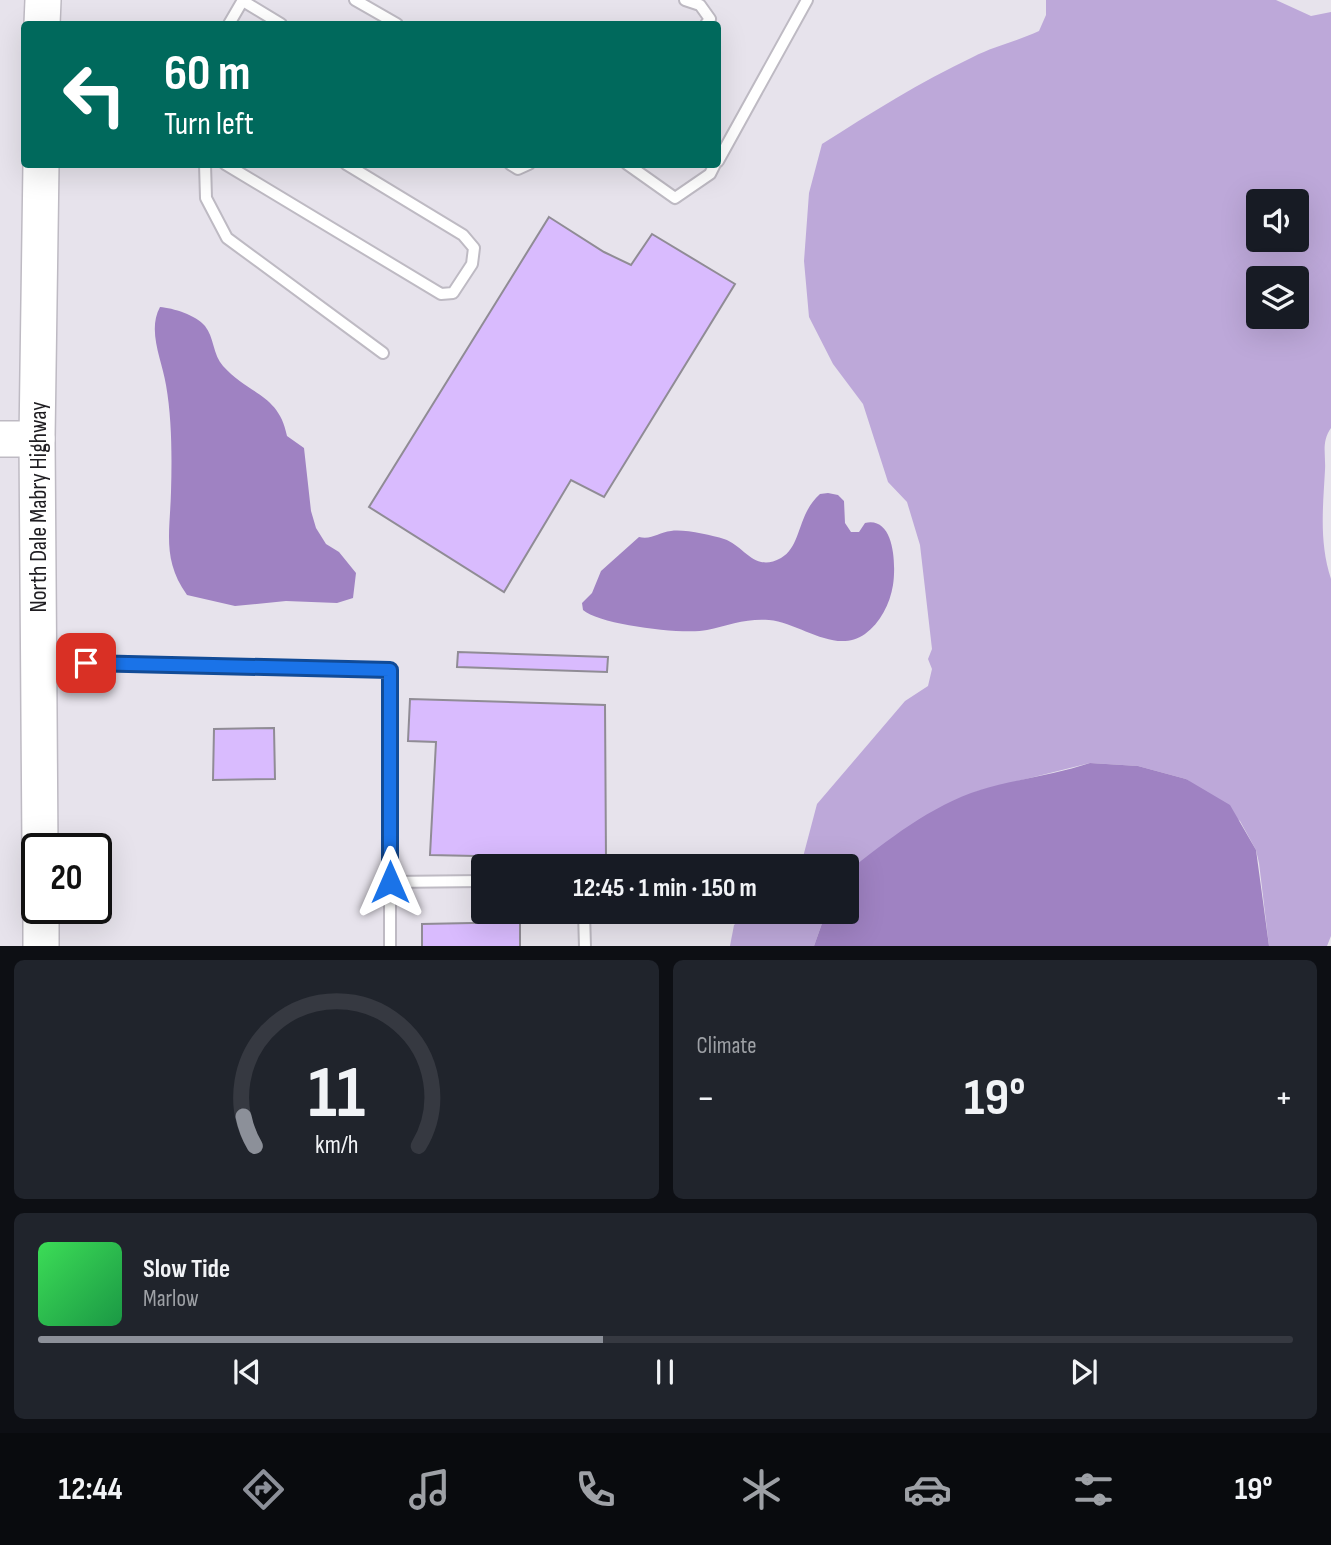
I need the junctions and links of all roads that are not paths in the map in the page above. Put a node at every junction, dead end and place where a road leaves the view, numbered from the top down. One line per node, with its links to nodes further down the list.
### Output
1 (43, 0): 7 (main road)
2 (355, 0): 10 (lane)
3 (685, 0): 6 (lane)
4 (807, 0): 12 (lane)
5 (243, 1): 8 (lane); 9 (lane)
6 (702, 2): 11 (lane)
7 (42, 21)
8 (231, 21)
9 (276, 21)
10 (392, 21)
11 (708, 21)
12 (721, 154)
13 (41, 168): 21 (main road, North Dale Mabry Highway)
14 (205, 168): 19 (lane)
15 (232, 168): 16 (lane)
16 (353, 168)
17 (633, 168): 18 (lane)
18 (713, 168)
19 (383, 353)
20 (0, 439): 21 (main road)
21 (37, 439): 22 (main road, North Dale Mabry Highway)
22 (39, 662): 23 (main road, North Dale Mabry Highway); 25 (lane)
23 (40, 833)
24 (471, 881): 25 (lane)
25 (390, 882): 29 (lane)
26 (41, 924): 28 (main road)
27 (584, 924): 30 (lane)
28 (41, 946)
29 (390, 946)
30 (585, 946)

